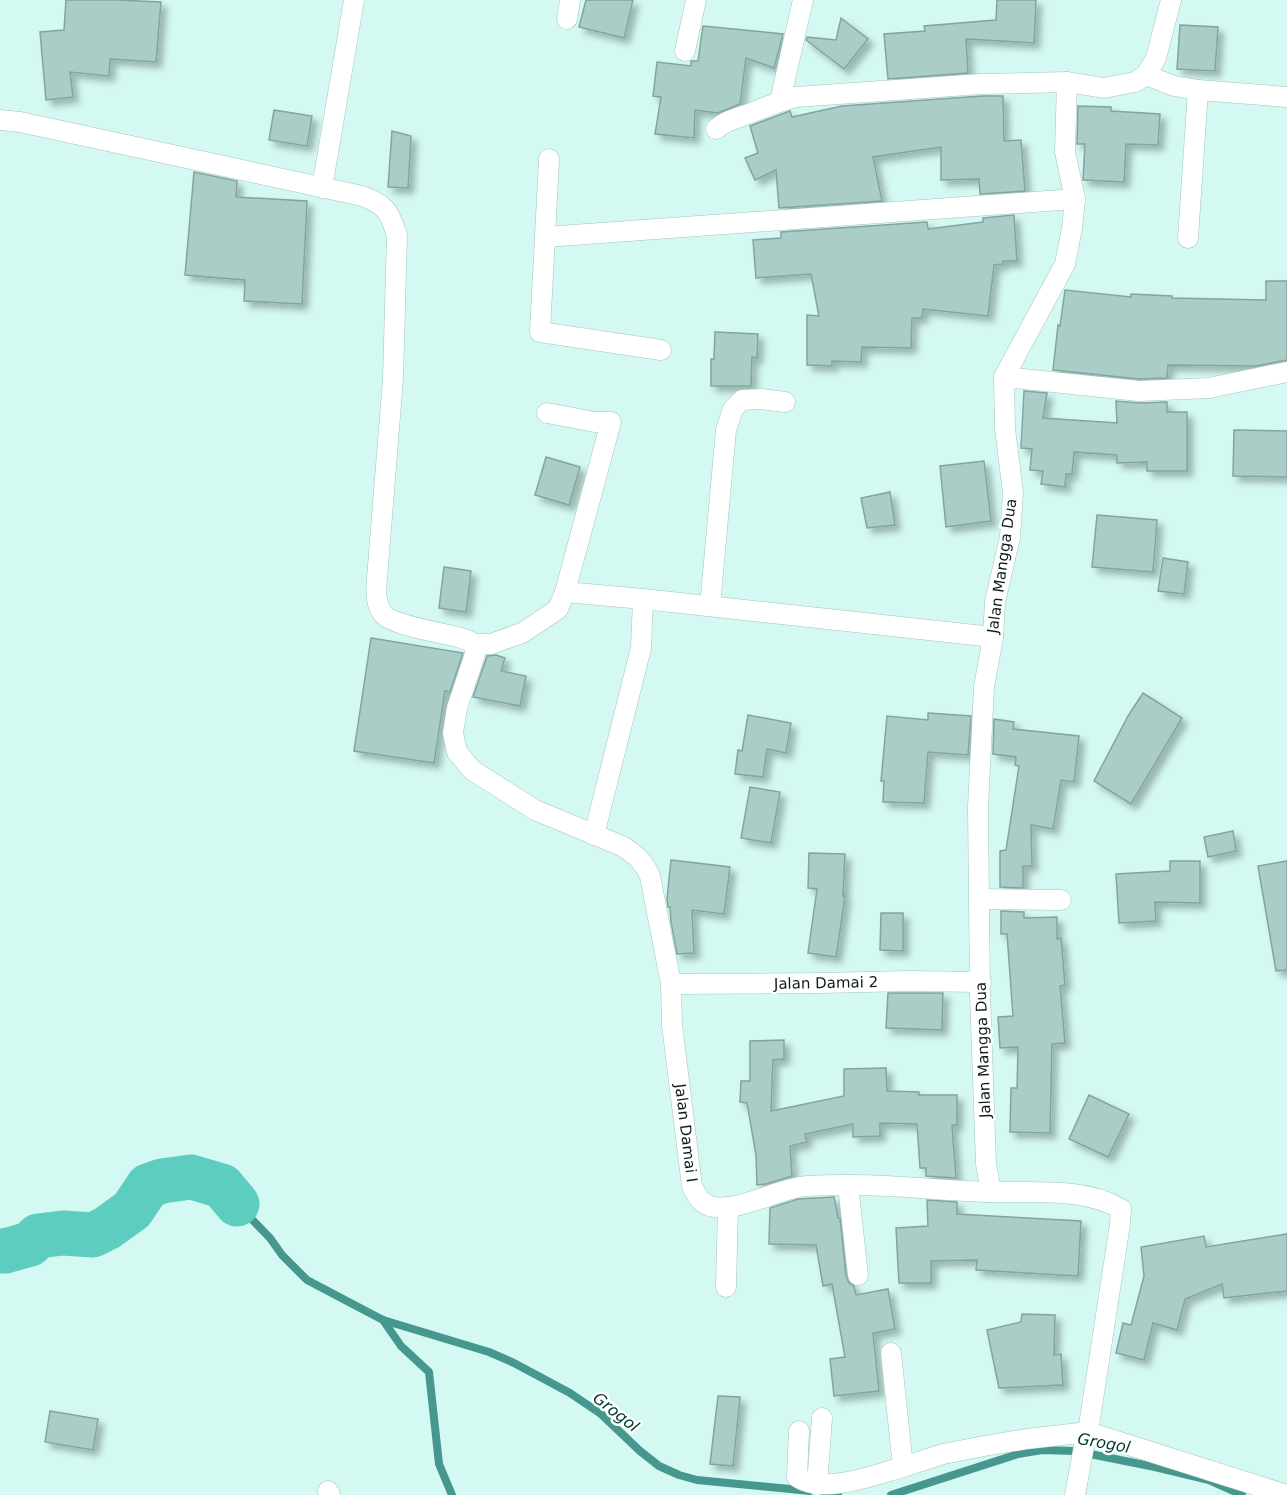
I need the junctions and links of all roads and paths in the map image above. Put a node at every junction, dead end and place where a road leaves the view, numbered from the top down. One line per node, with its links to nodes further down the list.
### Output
1 (354, 0): 14 (street)
2 (696, 0): 5 (street)
3 (802, 0): 10 (street)
4 (1171, 0): 6 (street)
5 (685, 51)
6 (1146, 75): 7 (street); 8 (street)
7 (1067, 82): 10 (street); 15 (street, Jalan Mangga Dua)
8 (1198, 90): 9 (street); 17 (street)
9 (1287, 97)
10 (780, 101): 12 (street)
11 (0, 120): 14 (street)
12 (716, 129)
13 (549, 159): 16 (street)
14 (322, 188): 27 (street)
15 (1075, 199): 16 (street); 20 (street, Jalan Mangga Dua)
16 (544, 237): 18 (street)
17 (1188, 238)
18 (661, 350)
19 (1287, 372): 20 (street)
20 (1004, 377): 26 (street, Jalan Mangga Dua)
21 (785, 402): 25 (street)
22 (547, 413): 23 (street)
23 (565, 592): 24 (street); 27 (street)
24 (644, 598): 25 (street); 28 (street)
25 (710, 606): 26 (street)
26 (993, 637): 29 (street, Jalan Mangga Dua)
27 (475, 644): 28 (street)
28 (594, 835): 32 (street)
29 (980, 899): 30 (street); 31 (street, Jalan Mangga Dua)
30 (1061, 900)
31 (981, 982): 32 (street, Jalan Damai 2); 34 (street, Jalan Mangga Dua)
32 (671, 984): 35 (street, Jalan Damai I)
33 (848, 1185): 34 (street, Jalan Damai I); 35 (street, Jalan Damai I); 36 (street)
34 (991, 1192): 41 (street)
35 (728, 1207): 37 (street)
36 (858, 1275)
37 (726, 1287)
38 (891, 1353): 42 (street)
39 (822, 1418): 43 (street)
40 (799, 1431): 43 (street)
41 (1086, 1439): 42 (street); 44 (street); 45 (street)
42 (903, 1467): 43 (street)
43 (817, 1485)
44 (1076, 1495)
45 (1287, 1495)

